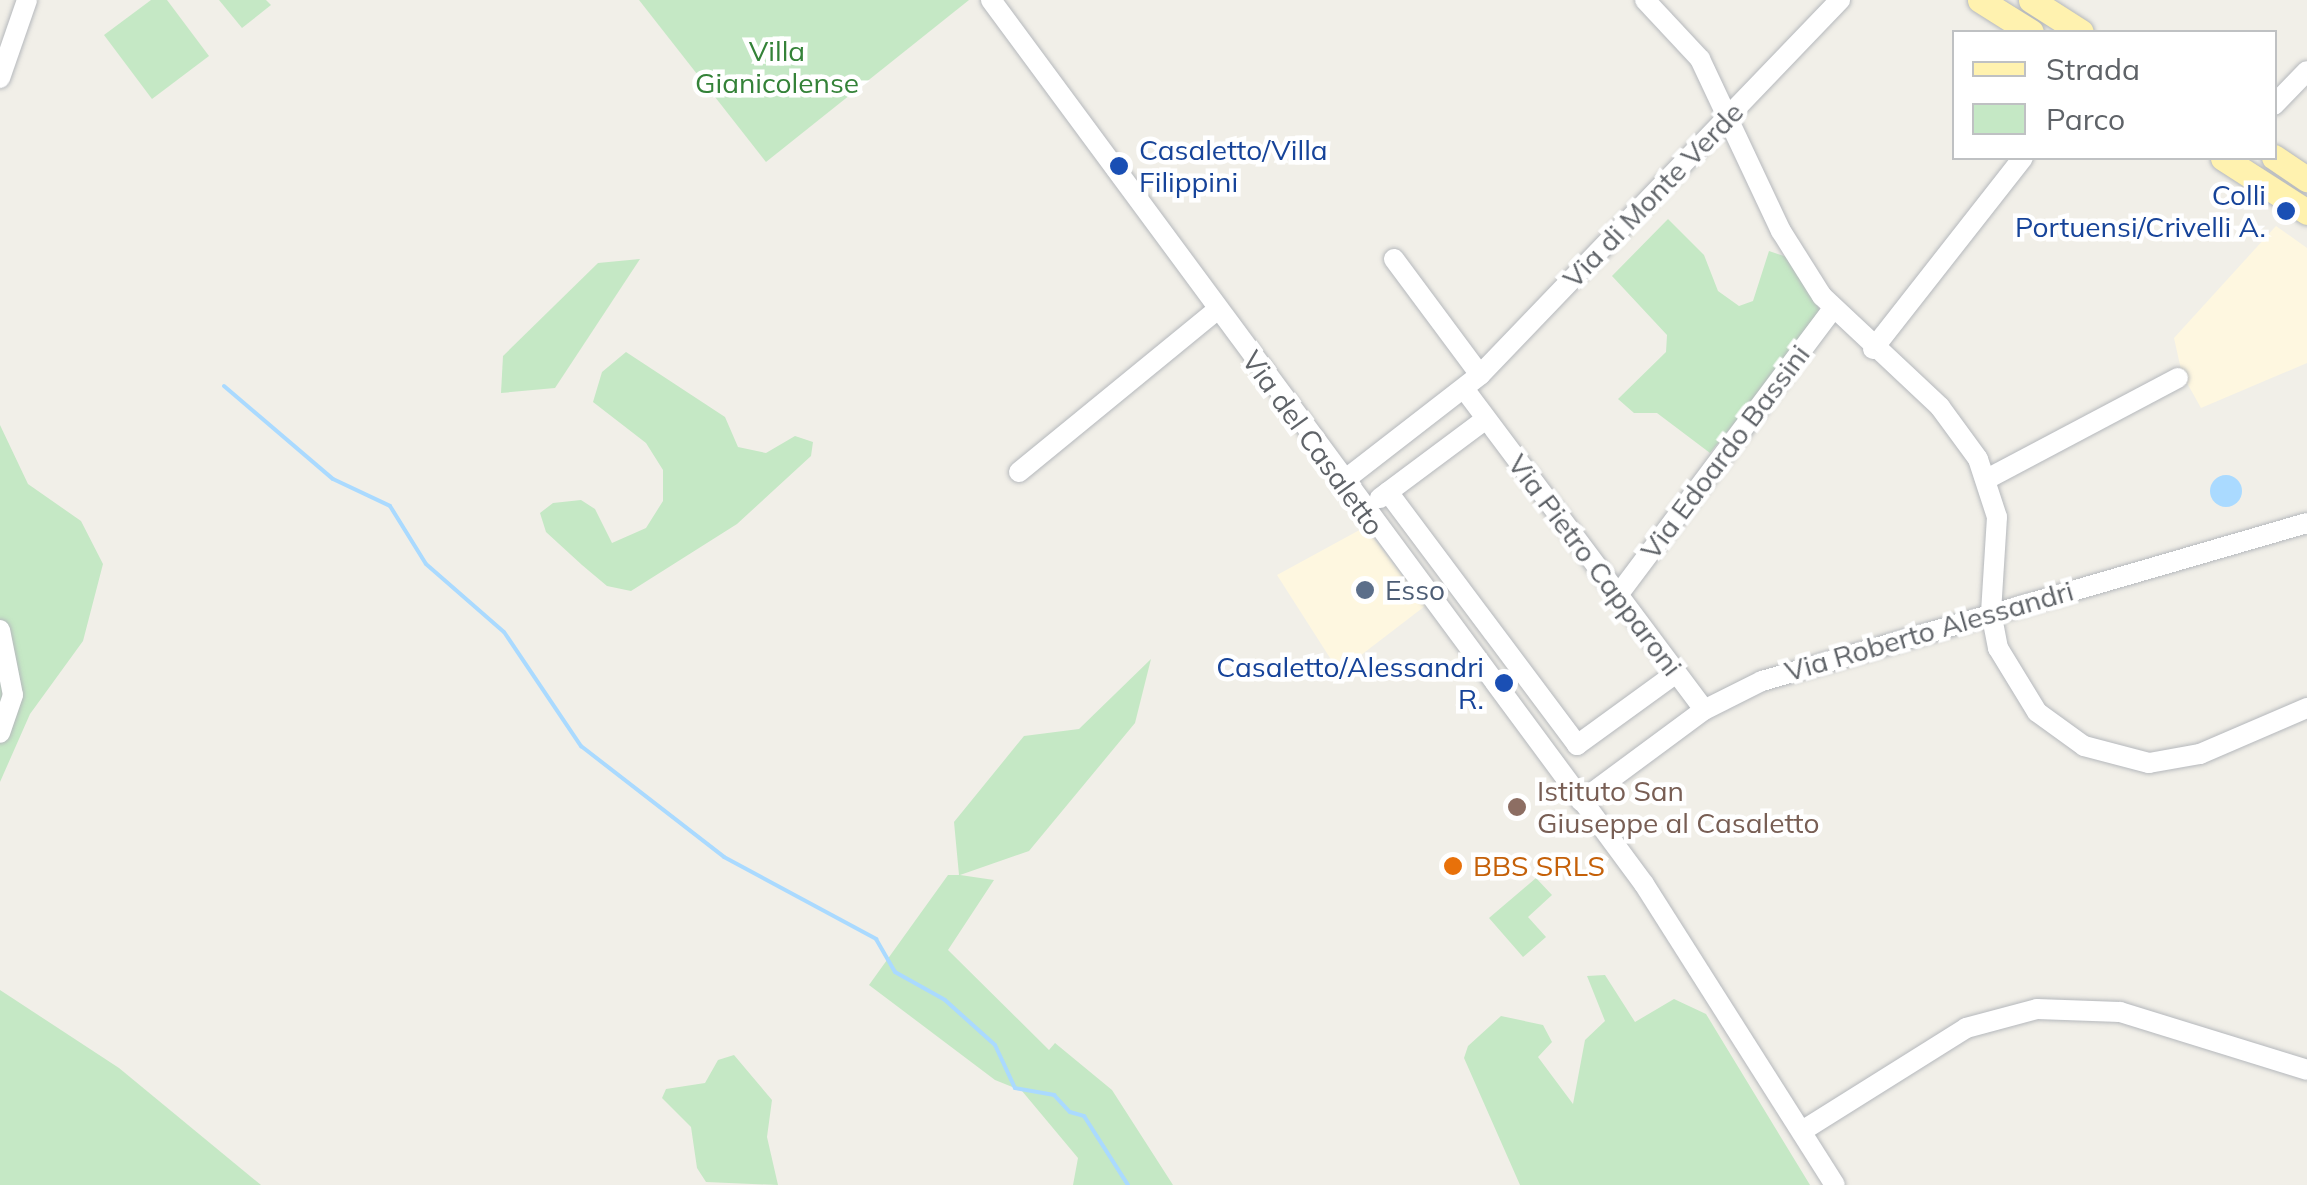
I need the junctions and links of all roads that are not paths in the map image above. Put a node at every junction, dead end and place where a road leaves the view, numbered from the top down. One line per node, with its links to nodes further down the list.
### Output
1 (27, 0): 10 (street)
2 (992, 0): 20 (street, Via del Casaletto)
3 (1645, 0): 12 (street)
4 (1840, 0): 12 (street, Via di Monte Verde)
5 (1980, 0): 7 (main road)
6 (2031, 0): 8 (main road)
7 (2028, 30)
8 (2078, 30)
9 (2307, 72): 11 (street)
10 (0, 78)
11 (2277, 102)
12 (1728, 117): 19 (street); 23 (street, Via di Monte Verde)
13 (2277, 159): 16 (main road)
14 (2021, 160): 21 (street)
15 (2229, 160): 17 (main road)
16 (2307, 179)
17 (2307, 212)
18 (1394, 259): 23 (street, Via Pietro Capparoni)
19 (1832, 310): 21 (street); 31 (street, Via Edoardo Bassini)
20 (1216, 312): 25 (street); 27 (street, Via del Casaletto)
21 (1873, 349): 26 (street)
22 (2178, 378): 26 (street)
23 (1473, 382): 24 (street, Via Pietro Capparoni); 27 (street, Via di Monte Verde)
24 (1486, 418): 28 (street); 31 (street, Via Pietro Capparoni)
25 (1020, 472)
26 (1986, 479): 32 (street)
27 (1342, 482): 29 (street, Via del Casaletto)
28 (1388, 492): 29 (street); 34 (street)
29 (1363, 510): 38 (street, Via del Casaletto)
30 (2307, 523): 32 (street, Via Roberto Alessandri)
31 (1618, 594): 34 (street, Via Pietro Capparoni)
32 (1991, 612): 35 (street); 36 (street, Via Roberto Alessandri)
33 (0, 630): 37 (street)
34 (1676, 673): 36 (street, Via Pietro Capparoni)
35 (2307, 708)
36 (1704, 710): 38 (street, Via Roberto Alessandri)
37 (0, 733)
38 (1581, 801): 40 (street, Via del Casaletto)
39 (2307, 1070): 40 (street)
40 (1802, 1131): 41 (street, Via del Casaletto)
41 (1835, 1185)

